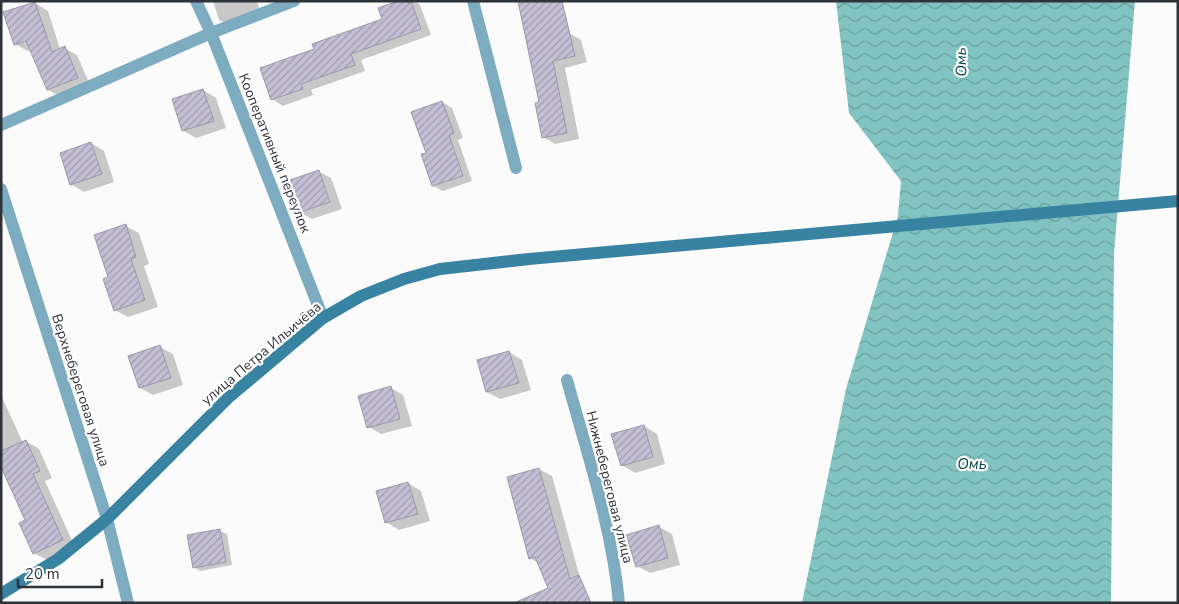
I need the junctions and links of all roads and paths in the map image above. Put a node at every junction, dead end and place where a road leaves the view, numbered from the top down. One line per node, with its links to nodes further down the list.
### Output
1 (196, 1): 4 (street, Кооперативный переулок)
2 (294, 1): 4 (street)
3 (473, 1): 6 (street)
4 (211, 34): 5 (street); 9 (street, Кооперативный переулок)
5 (1, 125)
6 (516, 168)
7 (1, 189): 11 (street, Верхнебереговая улица)
8 (1178, 201): 9 (main road, улица Петра Ильичёва)
9 (323, 318): 11 (main road, улица Петра Ильичёва)
10 (567, 380): 14 (street, Нижнебереговая улица)
11 (106, 519): 12 (main road, улица Петра Ильичёва); 13 (street, Верхнебереговая улица)
12 (1, 594)
13 (128, 603)
14 (619, 603)

